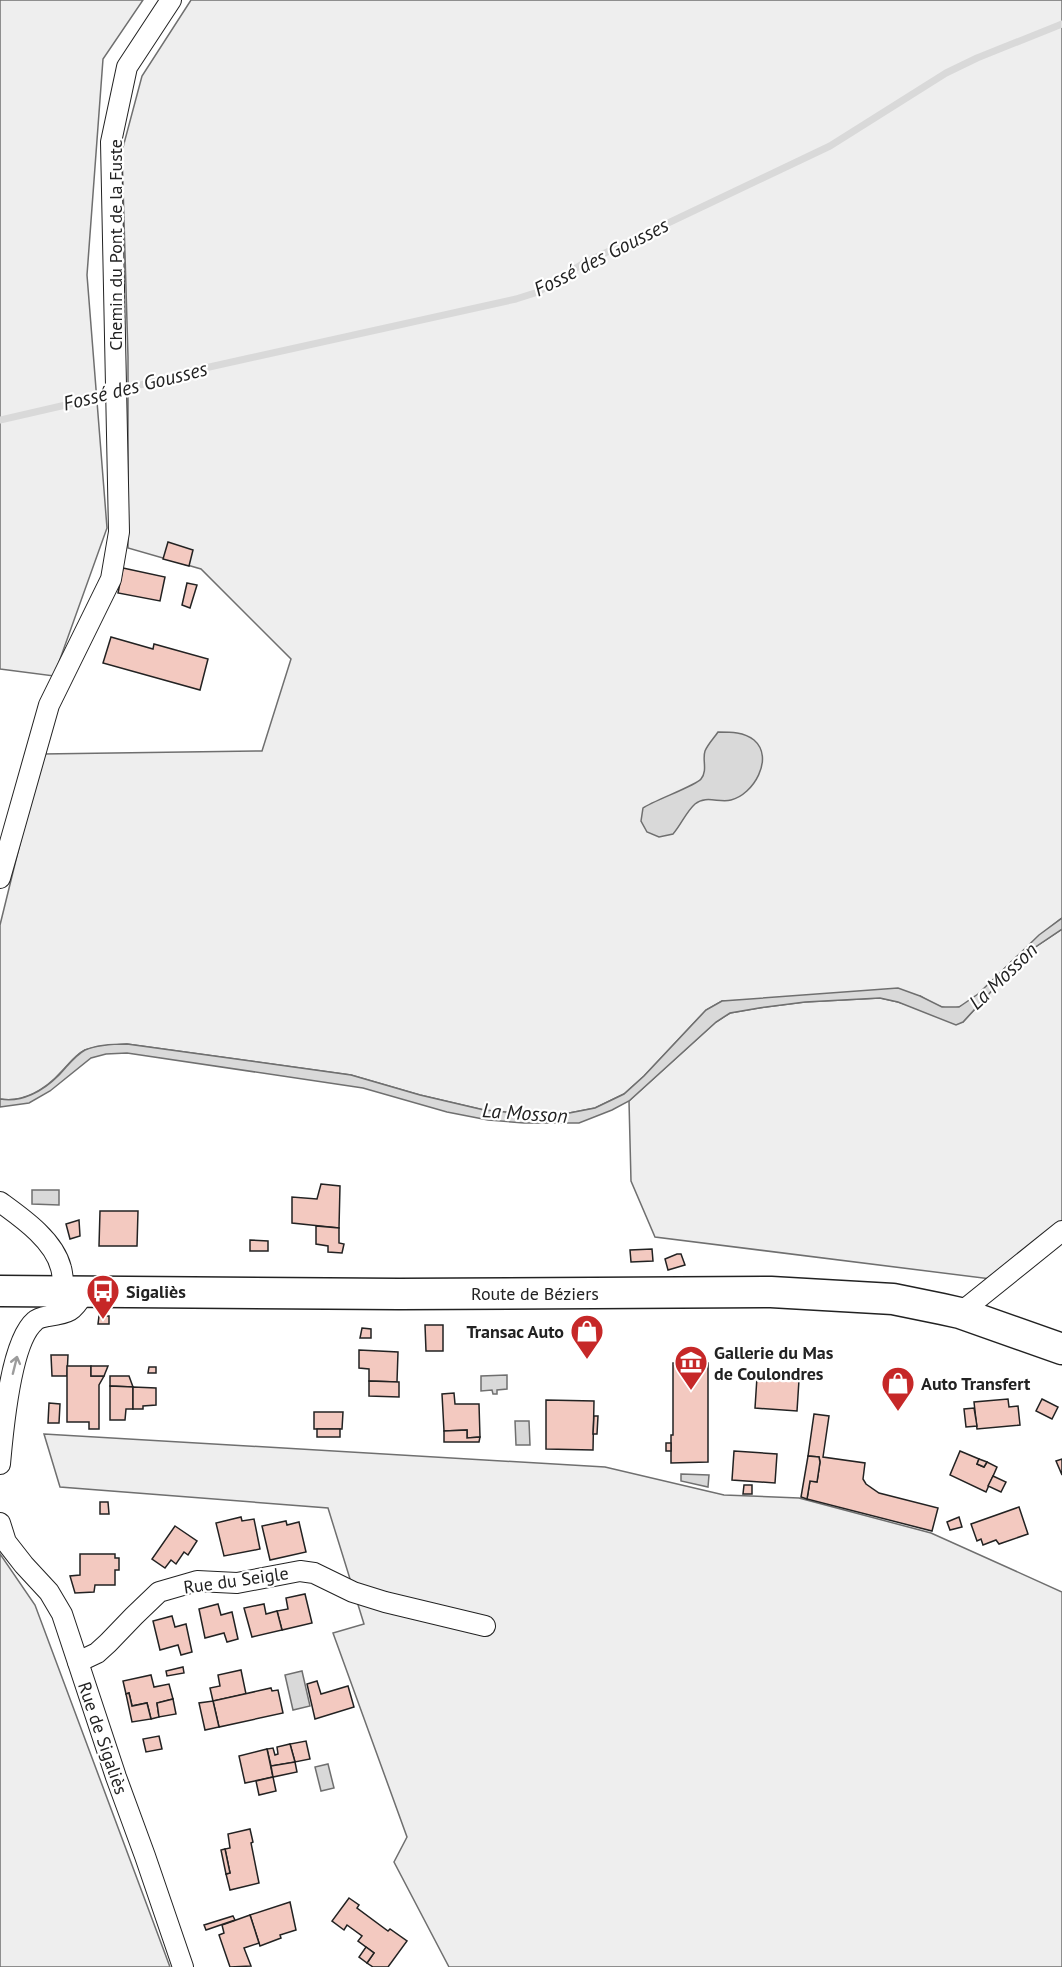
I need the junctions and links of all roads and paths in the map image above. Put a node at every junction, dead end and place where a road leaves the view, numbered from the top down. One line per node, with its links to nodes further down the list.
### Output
1 (171, 0): 2 (street, Chemin du Pont de la Fuste)
2 (0, 878)
3 (0, 1202): 6 (street)
4 (1062, 1230): 7 (street)
5 (0, 1291): 6 (main road, Route de Béziers)
6 (74, 1292): 7 (main road, Route de Béziers); 9 (street, one-way to 6)
7 (960, 1313): 8 (main road, Route de Béziers)
8 (1062, 1348)
9 (0, 1464)
10 (0, 1523): 12 (street, Rue de Sigaliès)
11 (485, 1626): 12 (street, Rue du Seigle)
12 (78, 1662): 13 (street, Rue de Sigaliès)
13 (183, 1967)

